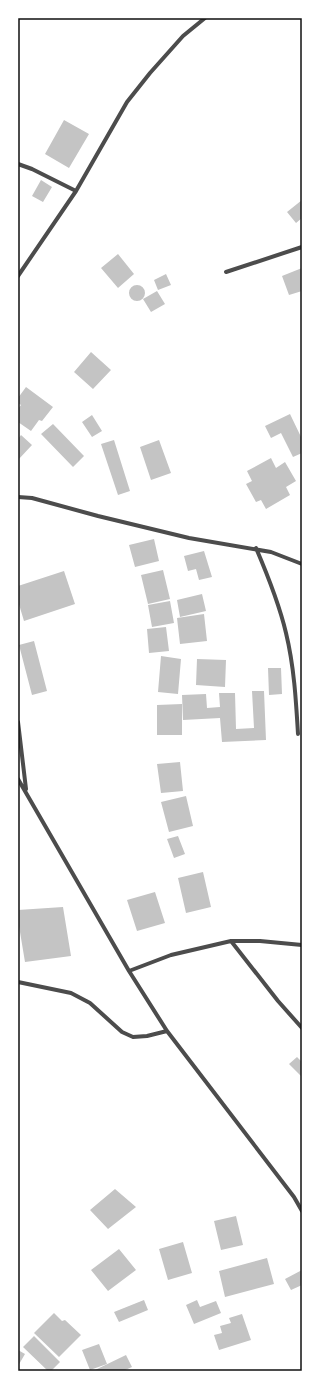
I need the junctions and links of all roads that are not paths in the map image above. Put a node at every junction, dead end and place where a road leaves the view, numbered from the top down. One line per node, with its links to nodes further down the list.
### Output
1 (205, 18): 3 (street)
2 (18, 164): 3 (street)
3 (76, 191): 6 (street)
4 (302, 247): 5 (street)
5 (226, 272)
6 (18, 276)
7 (18, 497): 8 (street)
8 (256, 548): 9 (street); 11 (street)
9 (302, 564)
10 (18, 722): 13 (street)
11 (298, 734)
12 (18, 779): 13 (street)
13 (26, 792): 16 (street)
14 (231, 941): 15 (street); 16 (street); 18 (street)
15 (302, 945)
16 (129, 971): 19 (street)
17 (18, 982): 19 (street)
18 (302, 1028)
19 (167, 1031): 20 (street)
20 (302, 1211)

